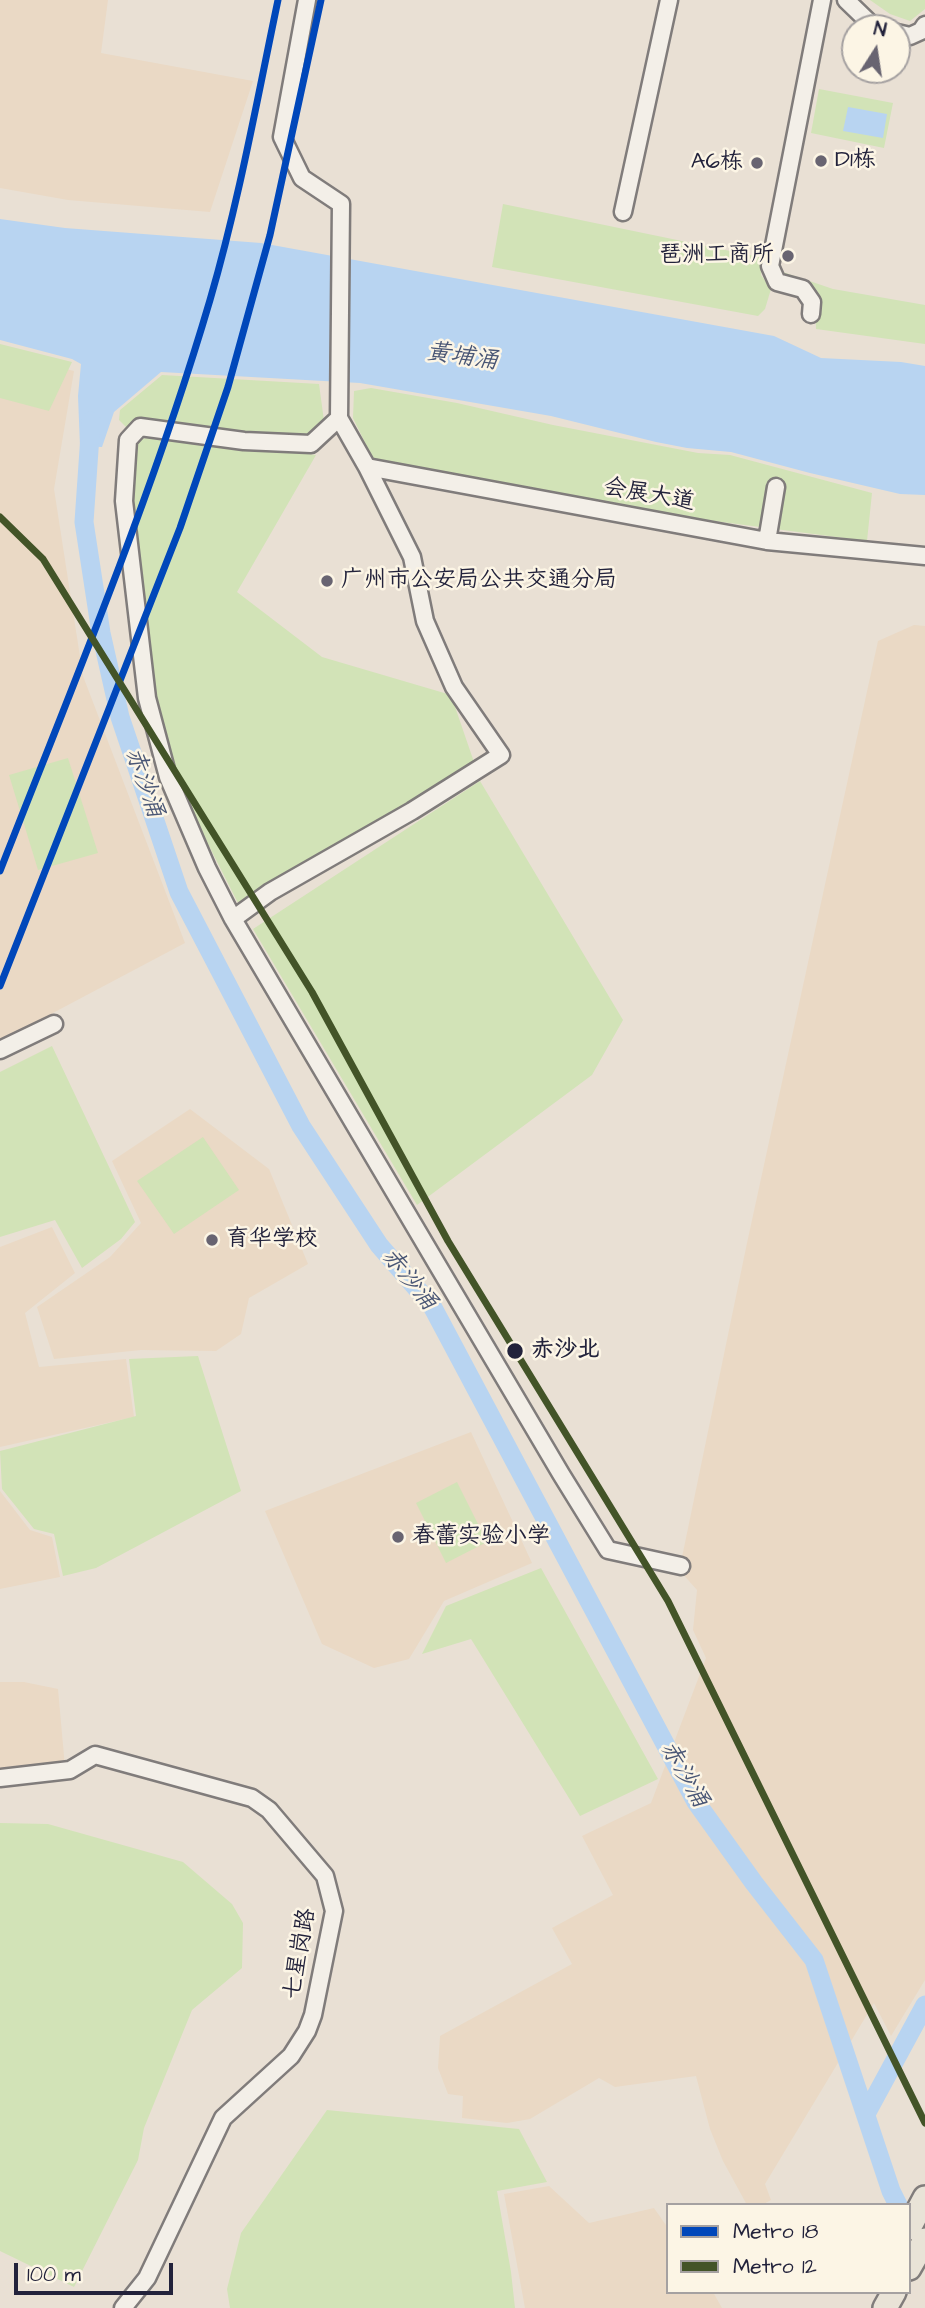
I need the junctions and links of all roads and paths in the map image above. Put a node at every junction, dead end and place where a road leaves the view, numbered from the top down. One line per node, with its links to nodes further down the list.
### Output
1 (307, 0): 10 (street)
2 (668, 0): 8 (street)
3 (822, 0): 9 (street)
4 (846, 0): 5 (street)
5 (860, 14)
6 (925, 25): 7 (street)
7 (911, 36)
8 (623, 212)
9 (811, 314)
10 (339, 418): 11 (street); 15 (street)
11 (367, 467): 13 (street, 会展大道); 15 (street)
12 (776, 487): 13 (street)
13 (767, 541): 14 (street, 会展大道)
14 (925, 556)
15 (233, 919): 18 (street)
16 (54, 1024): 17 (street)
17 (0, 1051)
18 (681, 1566)
19 (0, 1778): 24 (street, 七星岗路)
20 (923, 2202): 21 (highway)
21 (911, 2224)
22 (925, 2240): 23 (highway)
23 (911, 2265)
24 (123, 2308)

